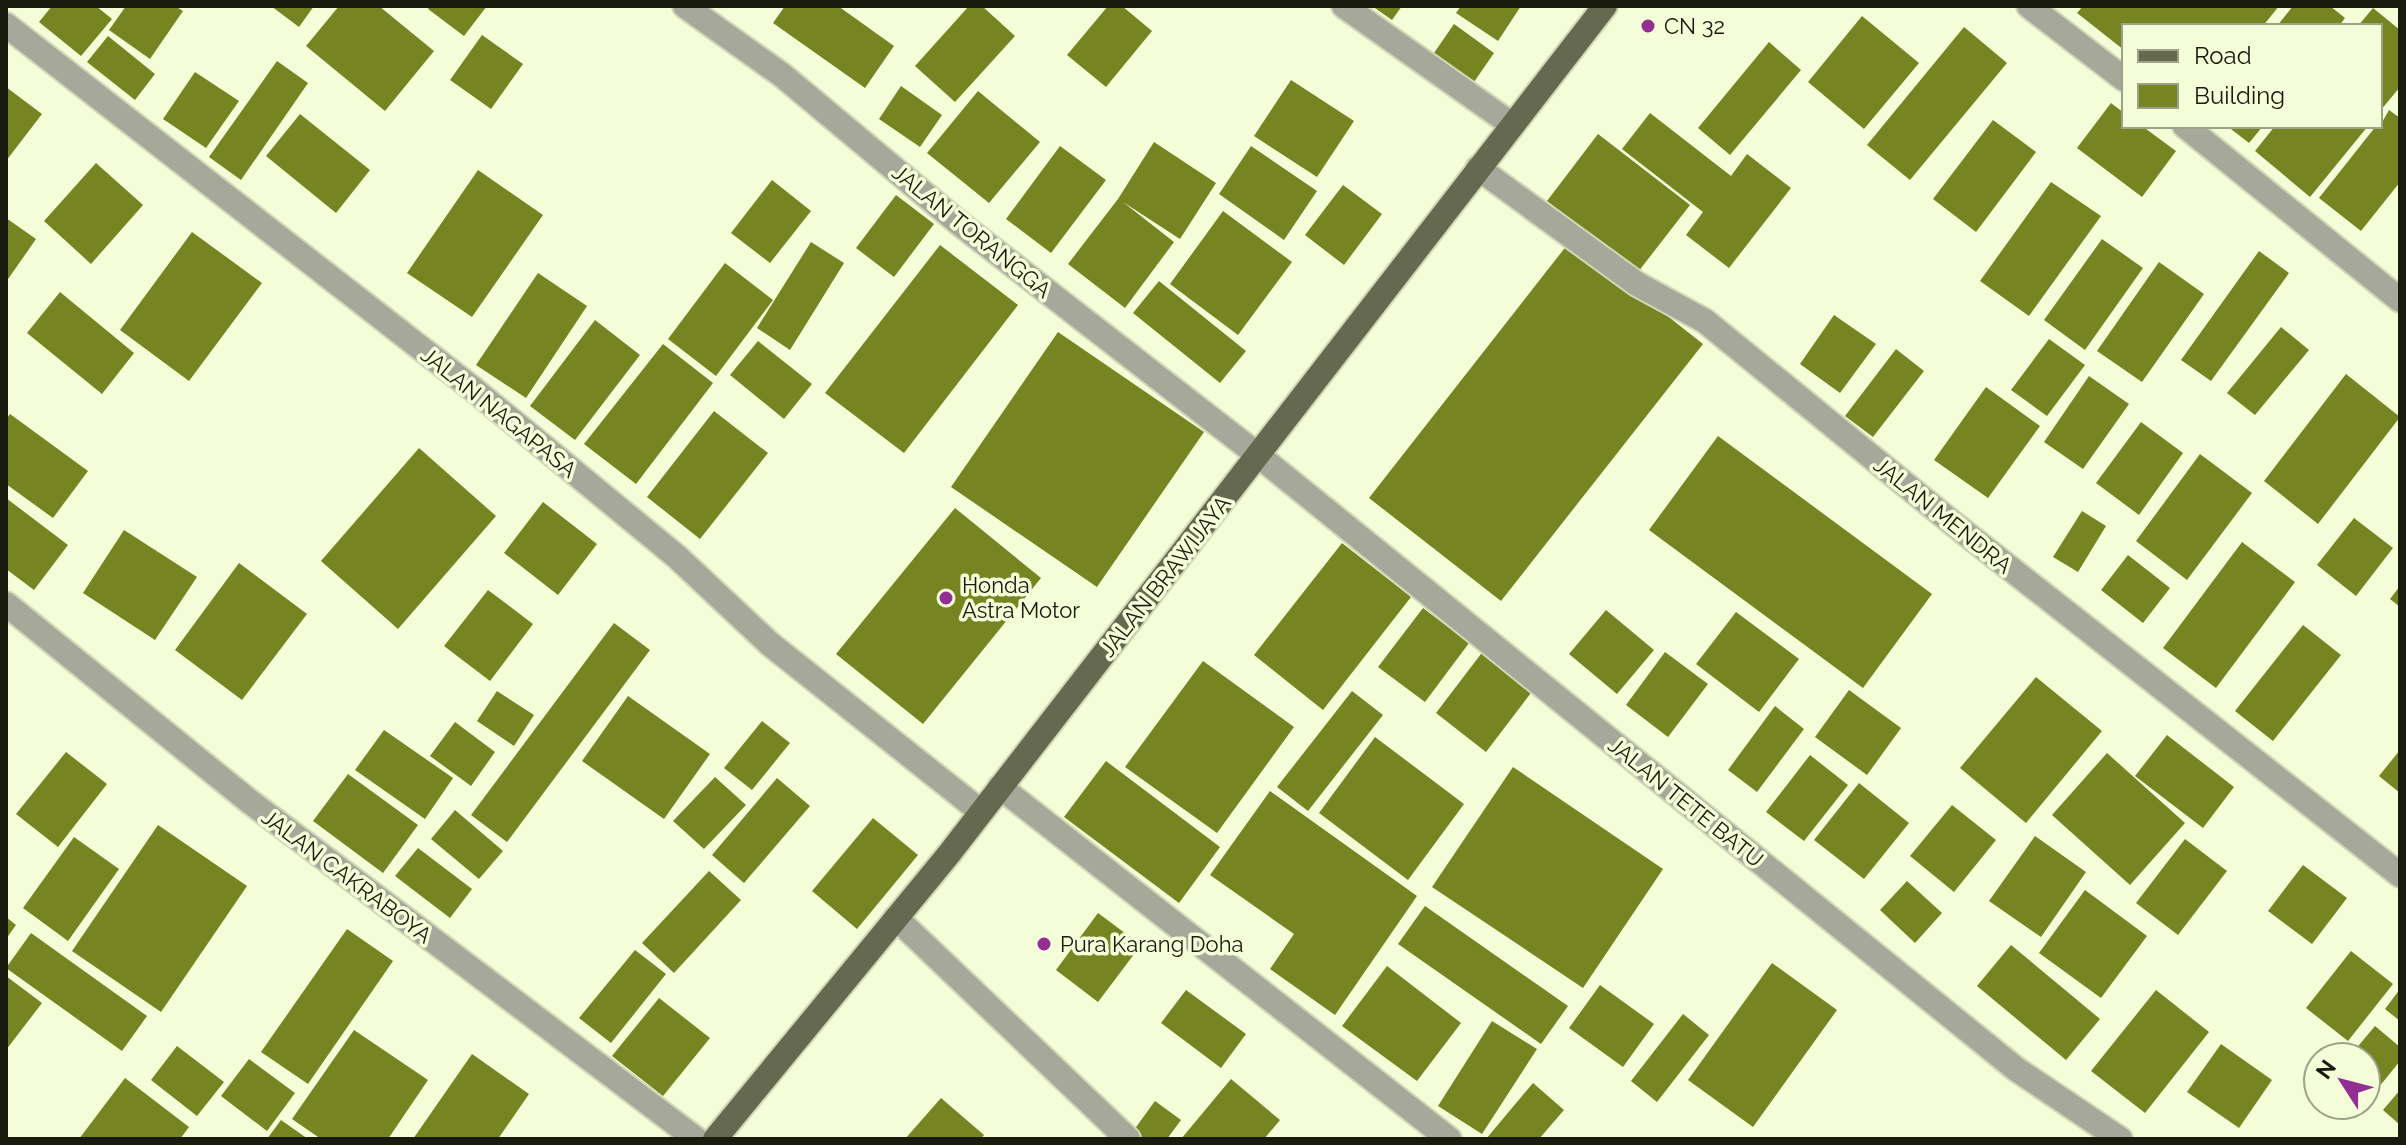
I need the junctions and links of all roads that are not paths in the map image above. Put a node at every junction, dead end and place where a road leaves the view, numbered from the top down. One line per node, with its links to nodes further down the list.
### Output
1 (685, 6): 11 (street, JALAN TORANGGA)
2 (1344, 6): 7 (street)
3 (1605, 6): 7 (main road, JALAN BRAWIJAYA)
4 (2029, 6): 6 (street)
5 (6, 25): 14 (street, JALAN NAGAPASA)
6 (2122, 77)
7 (1511, 124): 9 (main road, JALAN BRAWIJAYA)
8 (2187, 128): 10 (street)
9 (1478, 168): 11 (main road, JALAN BRAWIJAYA); 15 (street, JALAN MENDRA)
10 (2400, 300)
11 (1259, 456): 13 (main road, JALAN BRAWIJAYA); 21 (street, JALAN TETE BATU)
12 (6, 604): 17 (street, JALAN CAKRABOYA)
13 (1000, 787): 14 (main road, JALAN BRAWIJAYA); 20 (street)
14 (980, 811): 16 (main road, JALAN BRAWIJAYA)
15 (2400, 875)
16 (896, 918): 18 (main road, JALAN BRAWIJAYA); 19 (street)
17 (696, 1139)
18 (715, 1139)
19 (1128, 1139)
20 (1449, 1139)
21 (2120, 1139)

